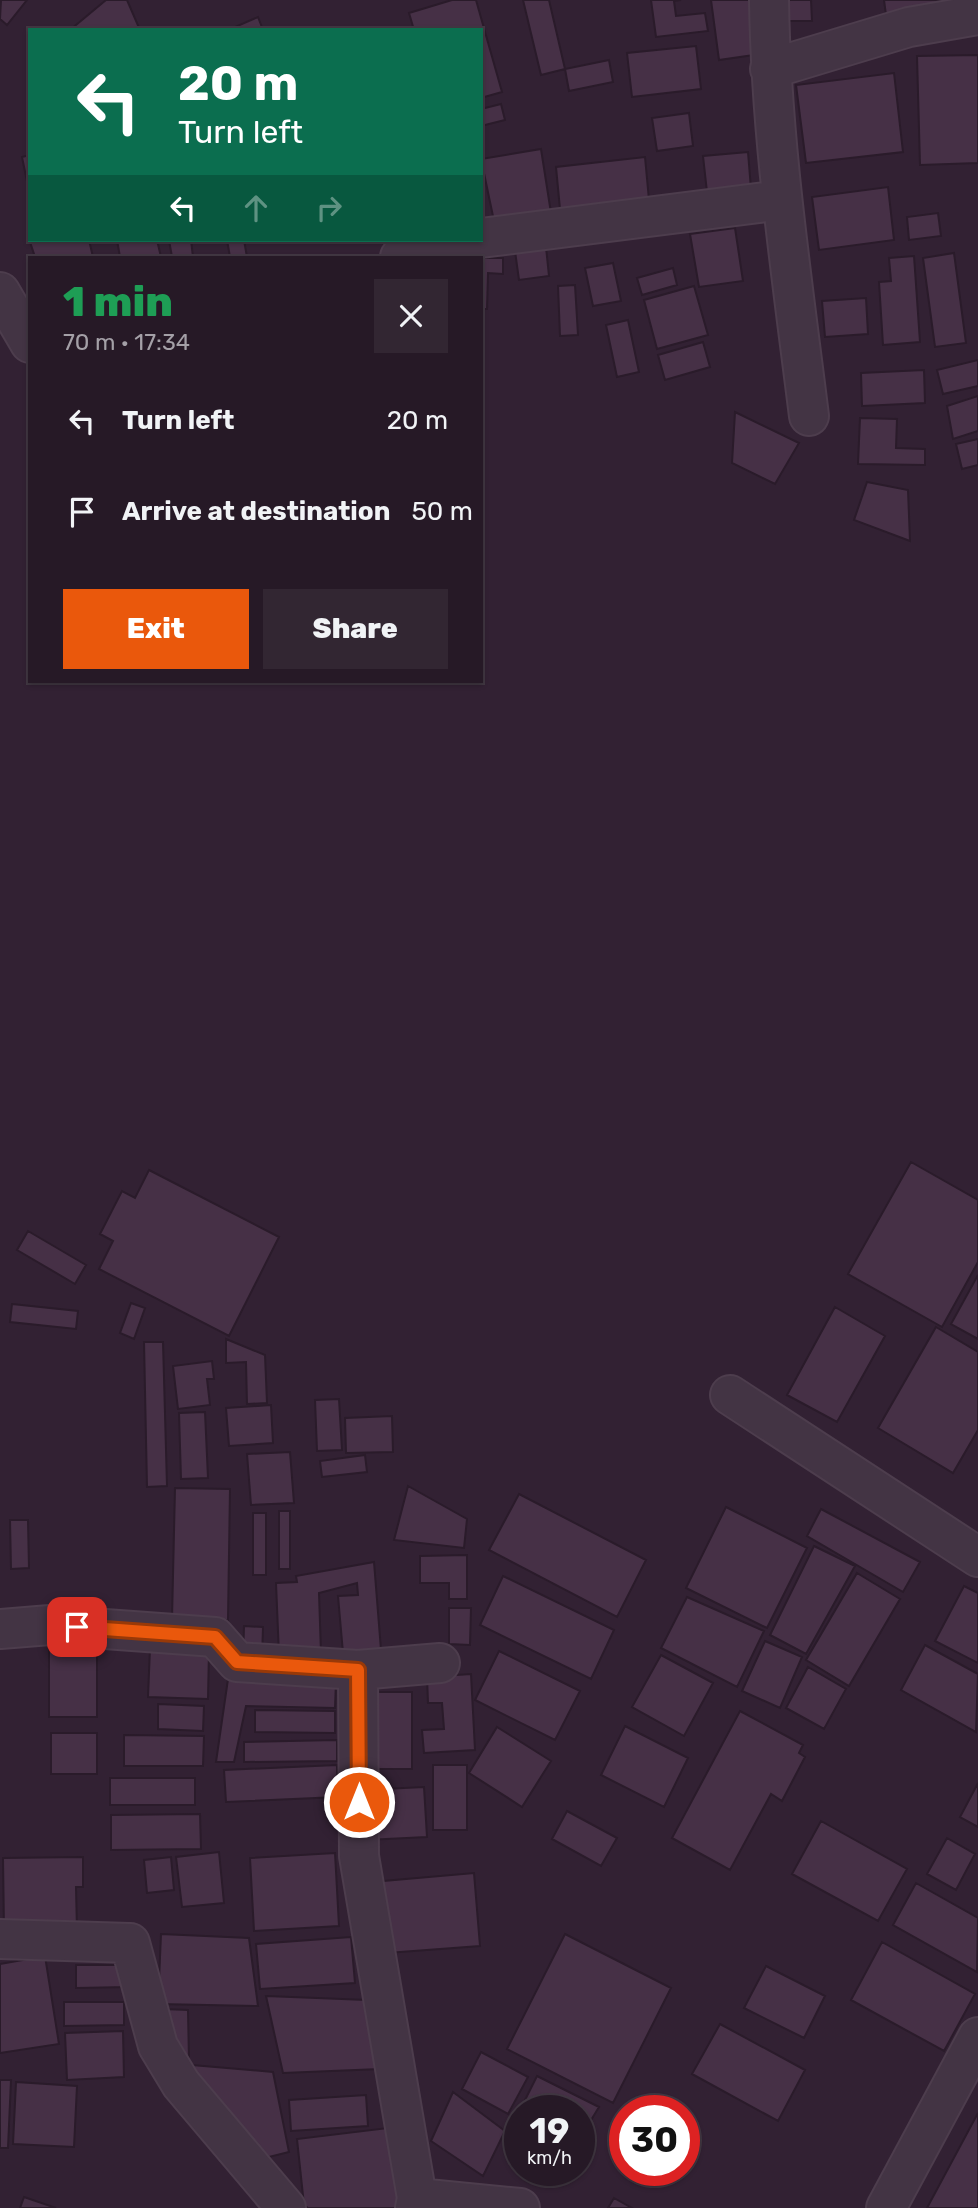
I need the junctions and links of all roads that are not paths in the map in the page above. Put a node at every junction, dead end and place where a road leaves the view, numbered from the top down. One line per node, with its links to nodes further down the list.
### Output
1 (769, 0): 3 (street)
2 (978, 15): 3 (street)
3 (770, 69): 4 (street)
4 (782, 200): 5 (street); 10 (street)
5 (483, 238)
6 (453, 242): 7 (street)
7 (402, 256)
8 (0, 292): 9 (street)
9 (28, 341)
10 (809, 416)
11 (730, 1395): 12 (street)
12 (978, 1557)
13 (0, 1629): 15 (street)
14 (440, 1662): 15 (street)
15 (358, 1670): 18 (street)
16 (0, 1939): 19 (street)
17 (978, 2037): 21 (street)
18 (416, 2203): 20 (street)
19 (285, 2208)
20 (520, 2208)
21 (886, 2208)

